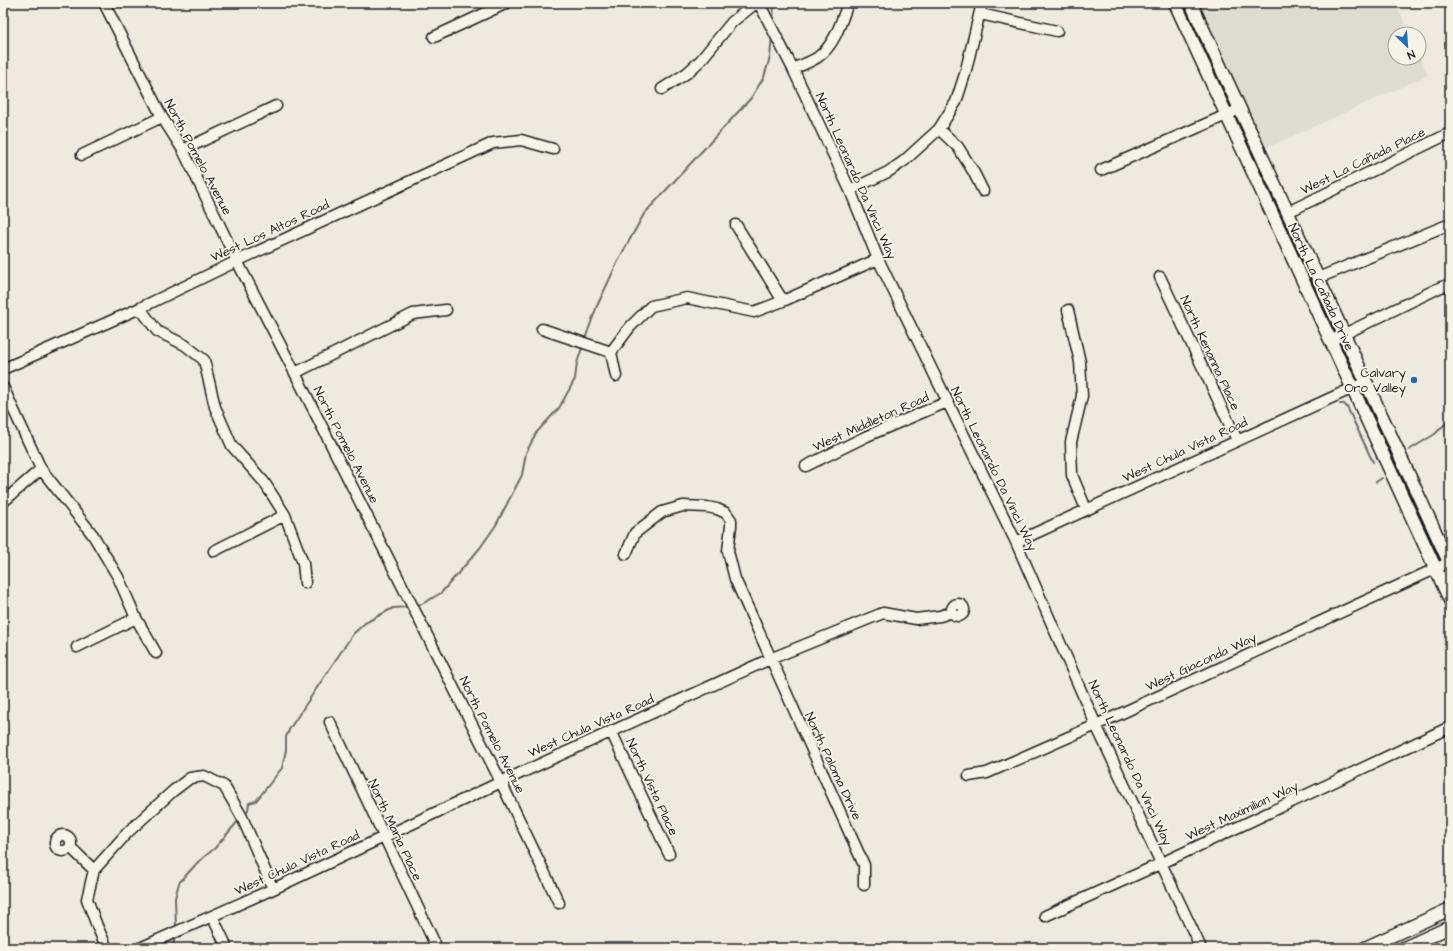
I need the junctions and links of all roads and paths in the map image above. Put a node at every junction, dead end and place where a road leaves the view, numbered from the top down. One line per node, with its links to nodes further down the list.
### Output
1 (104, 3): 17 (street, North Pomelo Avenue)
2 (507, 3): 11 (street)
3 (756, 3): 13 (street)
4 (759, 3): 12 (street, North Leonardo Da Vinci Way)
5 (848, 3): 12 (street)
6 (982, 3): 9 (street)
7 (1174, 3): 16 (main road, North La Cañada Drive)
8 (1191, 3): 15 (main road, North La Cañada Drive)
9 (980, 14): 10 (street); 18 (street)
10 (1057, 31)
11 (434, 37)
12 (793, 69): 24 (street, North Leonardo Da Vinci Way)
13 (662, 89)
14 (276, 106): 21 (street)
15 (1240, 109): 16 (street); 26 (main road, North La Cañada Drive)
16 (1226, 116): 23 (street); 40 (main road, North La Cañada Drive)
17 (162, 117): 21 (street, North Pomelo Avenue); 22 (street)
18 (939, 129): 24 (street); 25 (street)
19 (1450, 133): 26 (street, West La Cañada Place)
20 (552, 149): 30 (street, West Los Altos Road)
21 (183, 150): 30 (street, North Pomelo Avenue)
22 (82, 155)
23 (1102, 170)
24 (850, 190): 29 (street, North Leonardo Da Vinci Way)
25 (983, 191)
26 (1288, 212): 32 (main road, North La Cañada Drive)
27 (1450, 224): 32 (street)
28 (736, 225): 34 (street)
29 (878, 259): 34 (street); 48 (street, North Leonardo Da Vinci Way)
30 (237, 261): 35 (street, West Los Altos Road); 43 (street, North Pomelo Avenue)
31 (1160, 277): 49 (street, North Kenanna Place)
32 (1318, 278): 39 (main road, North La Cañada Drive)
33 (1450, 285): 39 (street)
34 (784, 301): 41 (street)
35 (140, 308): 42 (street, West Los Altos Road); 54 (street)
36 (446, 310): 43 (street)
37 (1068, 310): 53 (street)
38 (542, 329): 41 (street)
39 (1344, 334): 40 (street); 45 (main road, North La Cañada Drive)
40 (1330, 341): 47 (main road, North La Cañada Drive)
41 (611, 352): 44 (street)
42 (3, 369)
43 (295, 373): 71 (street, North Pomelo Avenue)
44 (616, 376)
45 (1366, 382): 47 (street, West Chula Vista Road); 58 (main road, North La Cañada Drive)
46 (3, 387): 51 (street)
47 (1352, 388): 49 (street, West Chula Vista Road); 58 (main road, North La Cañada Drive)
48 (947, 402): 50 (street, West Middleton Road); 55 (street, North Leonardo Da Vinci Way)
49 (1237, 440): 53 (street, West Chula Vista Road)
50 (806, 466)
51 (41, 469): 52 (street); 62 (street)
52 (3, 502)
53 (1086, 510): 55 (street, West Chula Vista Road)
54 (285, 515): 56 (street); 59 (street)
55 (1016, 542): 67 (street, North Leonardo Da Vinci Way)
56 (214, 551)
57 (626, 554): 65 (street, North Paloma Drive)
58 (1445, 565): 60 (main road, North La Cañada Drive); 67 (street, West Giaconda Way)
59 (305, 583)
60 (1450, 600)
61 (952, 612): 65 (street, West Chula Vista Road)
62 (136, 618): 63 (street); 64 (street)
63 (78, 647)
64 (156, 654)
65 (770, 659): 69 (street, West Chula Vista Road); 77 (street, North Paloma Drive)
66 (330, 722): 72 (street, North Maria Place)
67 (1096, 725): 70 (street, West Giaconda Way); 75 (street, North Leonardo Da Vinci Way)
68 (1450, 727): 75 (street, West Maximilian Way)
69 (611, 731): 71 (street, West Chula Vista Road); 74 (street, North Vista Place)
70 (970, 776)
71 (501, 782): 72 (street, West Chula Vista Road); 79 (street, North Pomelo Avenue)
72 (384, 838): 78 (street, West Chula Vista Road); 87 (street, North Maria Place)
73 (70, 847): 76 (street)
74 (669, 854)
75 (1162, 863): 82 (street, West Maximilian Way); 88 (street, North Leonardo Da Vinci Way)
76 (94, 870): 78 (street); 85 (street)
77 (864, 885)
78 (273, 889): 81 (street, West Chula Vista Road)
79 (559, 903)
80 (1450, 909): 89 (main road)
81 (212, 916): 84 (street); 86 (street, West Chula Vista Road)
82 (1045, 916)
83 (1450, 927): 90 (main road)
84 (226, 946)
85 (107, 948)
86 (140, 948)
87 (437, 948)
88 (1202, 948)
89 (1365, 948)
90 (1404, 948)

